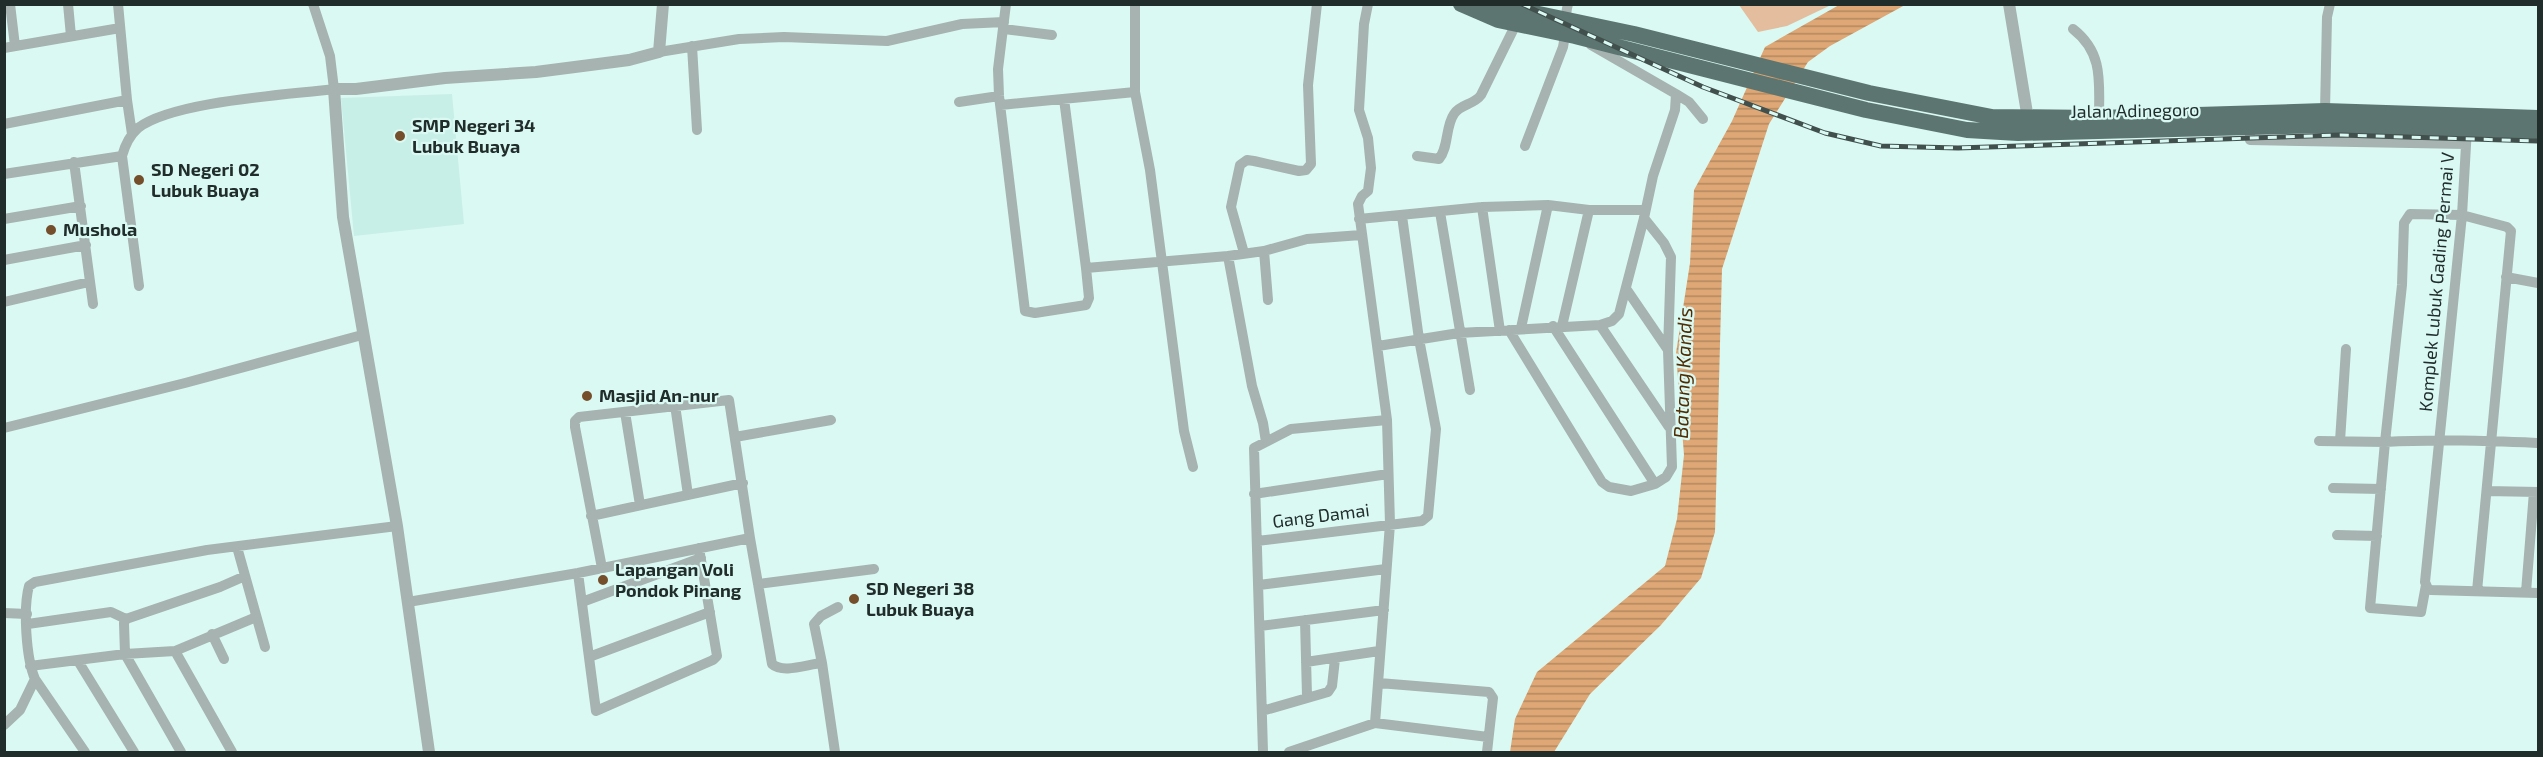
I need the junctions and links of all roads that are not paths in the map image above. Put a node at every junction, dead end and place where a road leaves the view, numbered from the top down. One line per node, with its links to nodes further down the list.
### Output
1 (10, 4): 23 (street)
2 (68, 4): 21 (street)
3 (118, 4): 18 (street)
4 (313, 4): 25 (street)
5 (663, 4): 24 (street)
6 (1006, 4): 17 (street)
7 (1135, 4): 26 (street)
8 (1317, 4): 62 (street)
9 (1368, 4): 58 (street)
10 (1461, 4): 16 (highway)
11 (1491, 4): 15 (highway)
12 (1528, 4): 15 (street)
13 (2009, 4): 36 (street)
14 (2330, 4): 32 (street)
15 (1566, 22): 16 (highway); 27 (street); 36 (highway, Jalan Adinegoro); 39 (highway, Jalan Adinegoro); 44 (street)
16 (1516, 24): 46 (street)
17 (1004, 25): 20 (street); 22 (street); 30 (street)
18 (120, 28): 21 (street); 29 (street)
19 (2073, 29): 33 (street)
20 (1052, 35)
21 (71, 36): 23 (street)
22 (692, 46): 24 (street); 40 (street)
23 (10, 47)
24 (659, 52): 25 (street)
25 (334, 89): 42 (street); 80 (street)
26 (1135, 92): 28 (street); 65 (street)
27 (1676, 94): 35 (street); 54 (street)
28 (1064, 99): 30 (street); 66 (street)
29 (126, 100): 38 (street); 42 (street)
30 (1000, 100): 31 (street); 66 (street)
31 (959, 102)
32 (2325, 111): 34 (highway, Jalan Adinegoro); 37 (highway, Jalan Adinegoro)
33 (2099, 118): 36 (highway, Jalan Adinegoro); 37 (highway, Jalan Adinegoro)
34 (2538, 118)
35 (1703, 119)
36 (2028, 119)
37 (2285, 119): 39 (highway, Jalan Adinegoro); 43 (highway, Jalan Adinegoro)
38 (4, 124)
39 (2250, 128): 43 (street)
40 (697, 129)
41 (2538, 131): 43 (highway, Jalan Adinegoro)
42 (132, 134): 45 (street)
43 (2467, 136): 55 (street, Komplek Lubuk Gading Permai V)
44 (1525, 146)
45 (122, 156): 47 (street); 70 (street)
46 (1417, 156)
47 (74, 162): 48 (street); 50 (street)
48 (4, 174)
49 (1548, 205): 51 (street); 52 (street); 77 (street)
50 (81, 206): 57 (street); 60 (street)
51 (1482, 207): 53 (street); 78 (street)
52 (1589, 210): 54 (street); 76 (street)
53 (1440, 212): 56 (street); 79 (street)
54 (1645, 214): 71 (street); 84 (street)
55 (2462, 215): 67 (street); 93 (street, Komplek Lubuk Gading Permai V); 98 (street)
56 (1402, 216): 58 (street); 81 (street, Gang Damai)
57 (4, 219)
58 (1359, 219): 59 (street)
59 (1361, 235): 61 (street); 82 (street)
60 (86, 245): 64 (street); 68 (street)
61 (1264, 251): 62 (street); 72 (street)
62 (1244, 253): 63 (street)
63 (1228, 256): 65 (street); 97 (street)
64 (4, 260)
65 (1162, 260): 66 (street); 100 (street)
66 (1086, 268)
67 (2506, 277): 69 (street); 96 (street)
68 (89, 282): 73 (street); 74 (street)
69 (2538, 283)
70 (139, 286)
71 (1627, 290): 75 (street); 84 (street)
72 (1268, 300)
73 (4, 302)
74 (93, 304)
75 (1600, 325): 76 (street); 91 (street)
76 (1558, 326): 77 (street); 103 (street)
77 (1521, 328): 78 (street)
78 (1504, 331): 79 (street); 103 (street)
79 (1459, 333): 81 (street); 85 (street)
80 (362, 335): 90 (street); 113 (street)
81 (1419, 339): 82 (street); 112 (street, Gang Damai)
82 (1378, 346): 89 (street)
83 (2346, 349): 95 (street)
84 (1668, 350): 91 (street)
85 (1470, 390)
86 (675, 405): 87 (street); 92 (street); 109 (street)
87 (625, 412): 110 (street); 111 (street)
88 (831, 420): 92 (street)
89 (1387, 420): 97 (street); 101 (street)
90 (4, 428)
91 (1669, 428): 103 (street)
92 (735, 437): 102 (street)
93 (2440, 439): 96 (street); 98 (street); 128 (street, Komplek Lubuk Gading Permai V)
94 (2319, 441): 95 (street)
95 (2340, 441): 98 (street)
96 (2490, 441): 99 (street); 106 (street)
97 (1266, 442): 108 (street)
98 (2385, 442): 105 (street)
99 (2538, 443)
100 (1193, 467)
101 (1388, 474): 108 (street); 112 (street)
102 (743, 483): 109 (street); 116 (street)
103 (1654, 484)
104 (2333, 488): 105 (street)
105 (2381, 489): 115 (street)
106 (2487, 491): 107 (street); 129 (street)
107 (2536, 492): 118 (street)
108 (1254, 494): 117 (street)
109 (688, 495): 110 (street)
110 (640, 505): 111 (street)
111 (591, 516): 121 (street)
112 (1390, 524): 117 (street, Gang Damai); 123 (street)
113 (397, 526): 119 (street); 132 (street)
114 (2337, 535): 115 (street)
115 (2377, 536): 128 (street, Komplek Lubuk Gading Permai V)
116 (750, 538): 120 (street); 126 (street)
117 (1257, 541): 127 (street)
118 (2534, 542): 130 (street)
119 (237, 547): 125 (street); 139 (street)
120 (700, 553): 121 (street); 133 (street); 136 (street)
121 (602, 568): 124 (street)
122 (874, 569): 126 (street)
123 (1386, 570): 127 (street); 135 (street)
124 (578, 573): 132 (street); 133 (street)
125 (244, 576): 138 (street); 140 (street)
126 (758, 584): 153 (street)
127 (1259, 585): 142 (street)
128 (2426, 585): 129 (street)
129 (2477, 591): 130 (street)
130 (2526, 592): 131 (street)
131 (2538, 593)
132 (408, 602): 166 (street)
133 (582, 602): 148 (street)
134 (838, 607): 153 (street)
135 (1383, 610): 141 (street); 146 (street)
136 (710, 612): 148 (street); 148 (street)
137 (4, 613): 139 (street)
138 (256, 617): 143 (street); 144 (street)
139 (27, 619): 140 (street); 154 (street)
140 (126, 620): 147 (street)
141 (1305, 620): 142 (street); 152 (street)
142 (1260, 626): 158 (street)
143 (212, 634): 145 (street); 149 (street)
144 (265, 647)
145 (175, 651): 147 (street); 165 (street)
146 (1379, 651): 150 (street); 156 (street)
147 (125, 654): 151 (street); 164 (street)
148 (589, 657)
149 (224, 659)
150 (1335, 659): 152 (street); 157 (street)
151 (78, 661): 154 (street); 163 (street)
152 (1306, 662): 157 (street)
153 (822, 663): 167 (street)
154 (30, 666): 155 (street)
155 (35, 679): 160 (street); 162 (street)
156 (1379, 683): 159 (street); 161 (street)
157 (1307, 696): 158 (street)
158 (1262, 711): 168 (street)
159 (1375, 723): 161 (street); 169 (street)
160 (4, 725)
161 (1488, 736): 170 (street)
162 (85, 753)
163 (134, 753)
164 (181, 753)
165 (232, 753)
166 (429, 753)
167 (835, 753)
168 (1263, 753)
169 (1289, 753)
170 (1487, 753)

